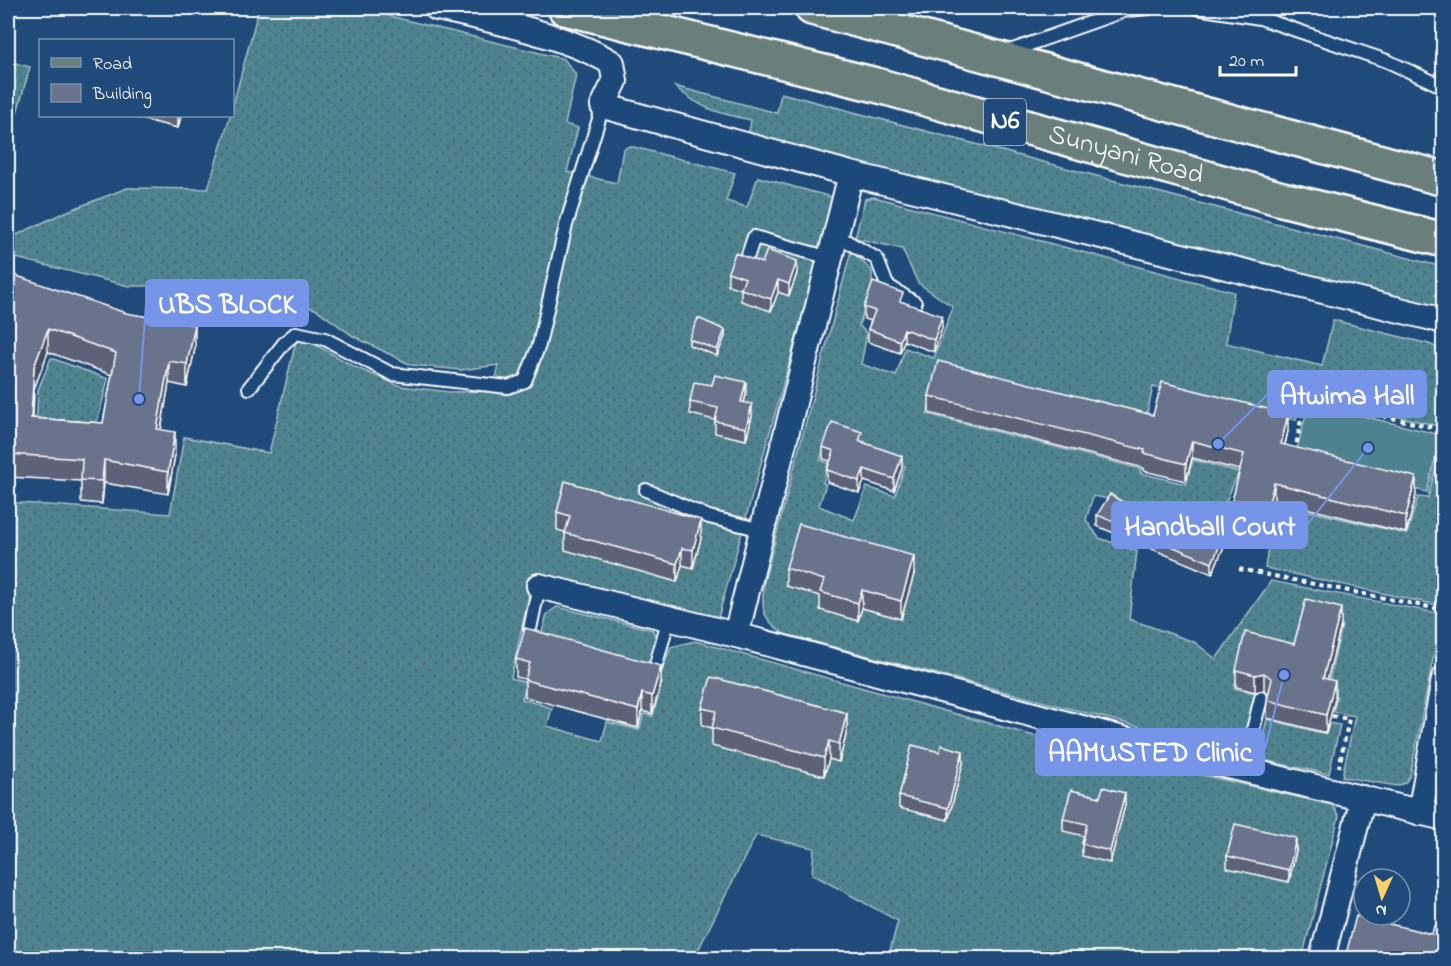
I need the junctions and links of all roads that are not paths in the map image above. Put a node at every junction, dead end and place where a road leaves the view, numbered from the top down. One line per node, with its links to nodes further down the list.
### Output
1 (437, 8): 8 (street)
2 (566, 8): 11 (main road, Sunyani Road / N6)
3 (812, 8): 6 (main road, N6)
4 (1149, 8): 6 (lane)
5 (1197, 8): 7 (lane)
6 (996, 56): 10 (main road, N6)
7 (1443, 87)
8 (603, 106): 9 (street); 16 (lane)
9 (851, 174): 12 (street); 15 (street)
10 (1443, 178)
11 (1443, 240)
12 (833, 246): 13 (lane); 14 (lane); 18 (street)
13 (748, 255)
14 (915, 303)
15 (1443, 321)
16 (249, 388)
17 (646, 490): 18 (lane)
18 (762, 530): 22 (street)
19 (539, 586): 20 (street); 21 (lane)
20 (669, 617): 22 (street); 23 (lane)
21 (530, 629)
22 (736, 635): 26 (street)
23 (654, 672)
24 (1443, 679): 28 (street)
25 (1261, 698): 26 (lane)
26 (1244, 770): 27 (street)
27 (1363, 798): 28 (street); 29 (street)
28 (1432, 815)
29 (1322, 958)

